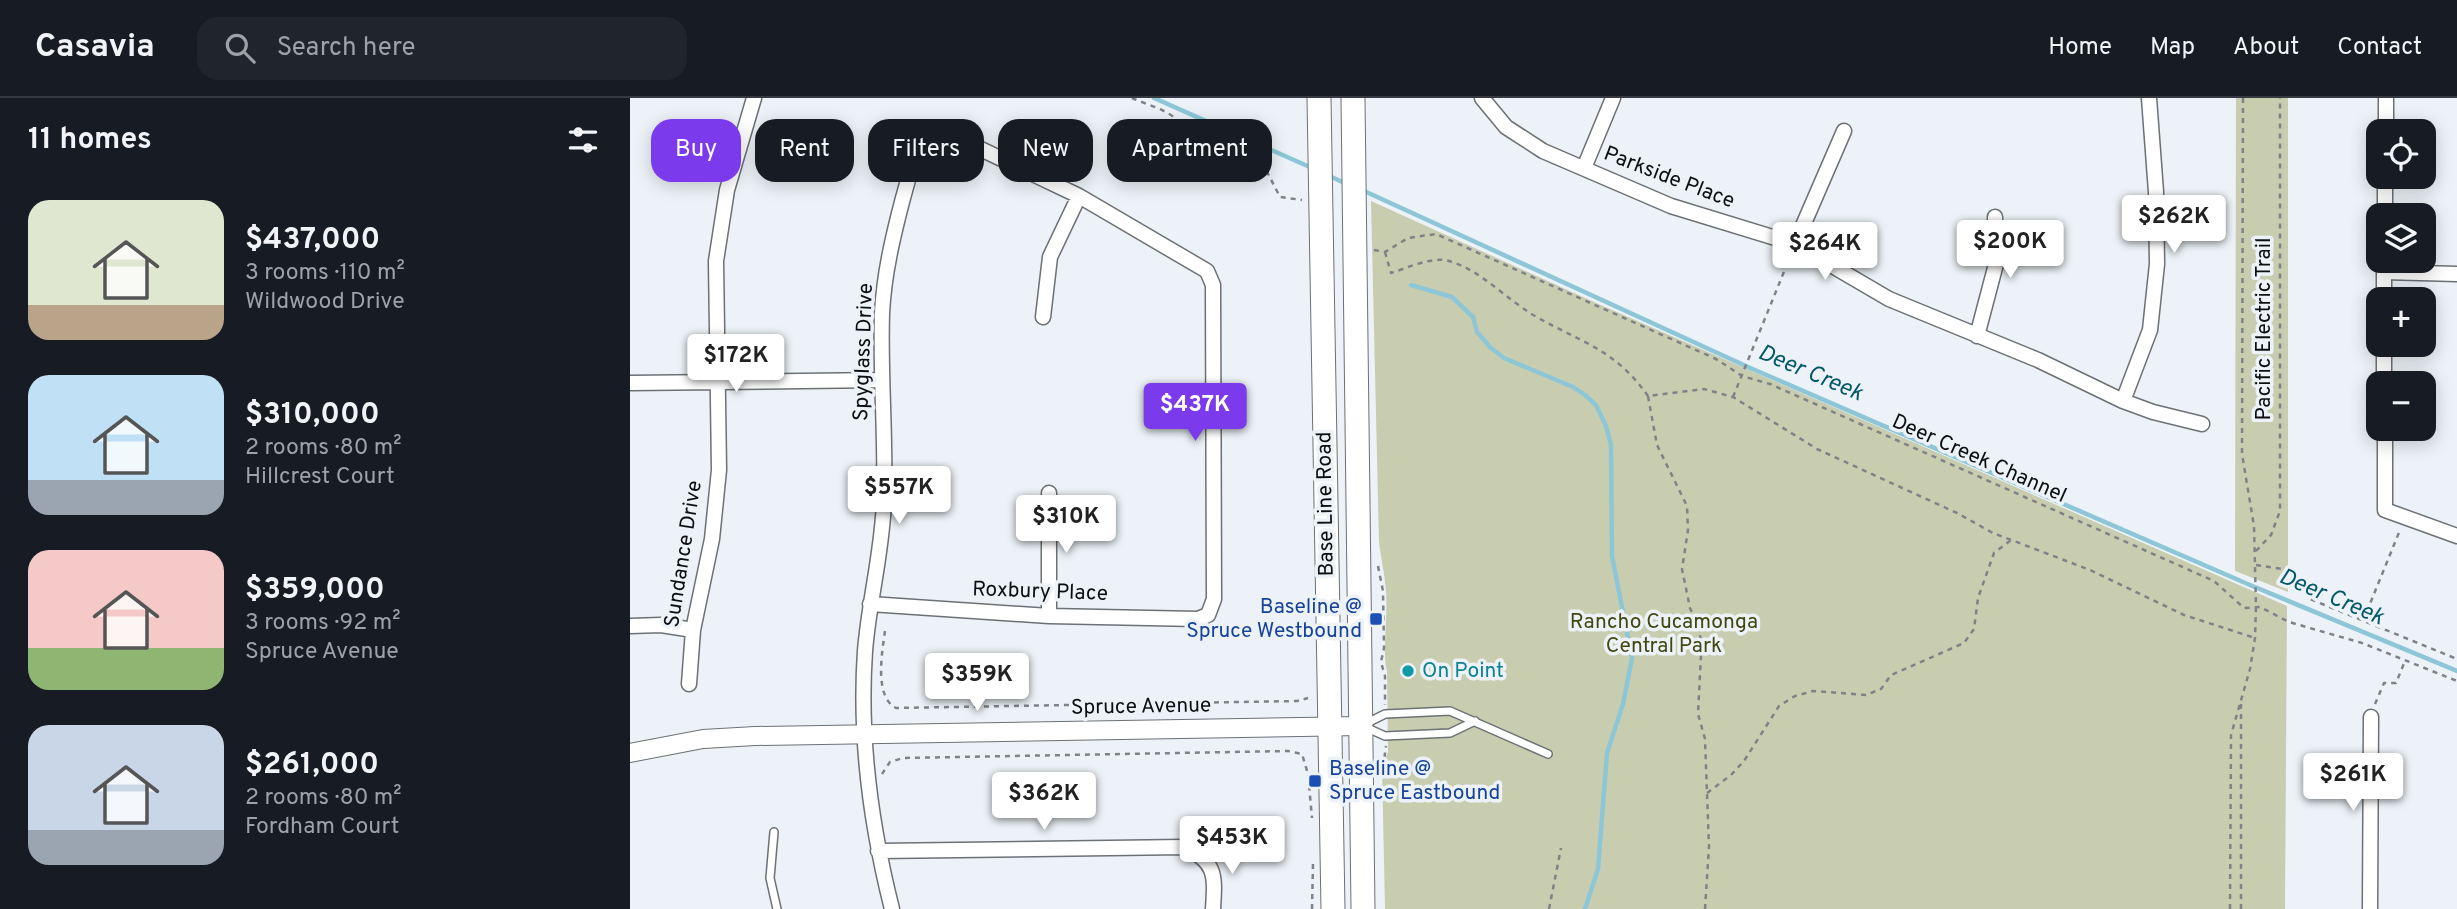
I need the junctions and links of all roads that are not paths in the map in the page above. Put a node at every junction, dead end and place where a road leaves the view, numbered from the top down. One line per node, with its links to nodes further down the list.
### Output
1 (754, 98): 19 (street, Sundance Drive)
2 (1319, 98): 34 (main road, Base Line Road)
3 (1353, 98): 33 (main road, Base Line Road)
4 (1482, 98): 10 (street, Parkside Place)
5 (1613, 98): 10 (street)
6 (2149, 98): 21 (street)
7 (2386, 98): 8 (street)
8 (2386, 119)
9 (1844, 131): 13 (street)
10 (1584, 168): 13 (street, Parkside Place)
11 (1079, 196): 16 (street); 18 (street, Spyglass Drive); 27 (street, Roxbury Place)
12 (1995, 218): 17 (street)
13 (1795, 244): 17 (street, Parkside Place)
14 (2436, 272): 15 (street)
15 (2457, 274)
16 (1044, 317)
17 (1977, 336): 21 (street, Parkside Place)
18 (882, 380): 19 (street); 26 (street, Spyglass Drive)
19 (718, 381): 20 (street); 29 (street, Sundance Drive)
20 (630, 383)
21 (2123, 401): 22 (street, Parkside Place)
22 (2202, 424)
23 (2385, 441): 25 (street)
24 (1049, 493): 27 (street)
25 (2457, 536)
26 (870, 604): 27 (street, Roxbury Place); 35 (street, Spyglass Drive)
27 (1049, 616)
28 (630, 626): 29 (street)
29 (693, 630): 30 (street, Sundance Drive)
30 (689, 684)
31 (2371, 717): 45 (street)
32 (1475, 721): 33 (lane); 33 (lane); 37 (lane)
33 (1361, 726): 34 (street, Spruce Avenue); 44 (main road, Base Line Road)
34 (1330, 727): 35 (street, Spruce Avenue); 43 (main road, Base Line Road)
35 (866, 734): 36 (street, Spruce Avenue); 39 (street, Spyglass Drive)
36 (630, 753)
37 (1548, 754)
38 (774, 832): 40 (lane)
39 (878, 851): 41 (street, Spyglass Drive); 42 (street)
40 (777, 909)
41 (892, 909)
42 (1213, 909)
43 (1333, 909)
44 (1363, 909)
45 (2370, 909)

